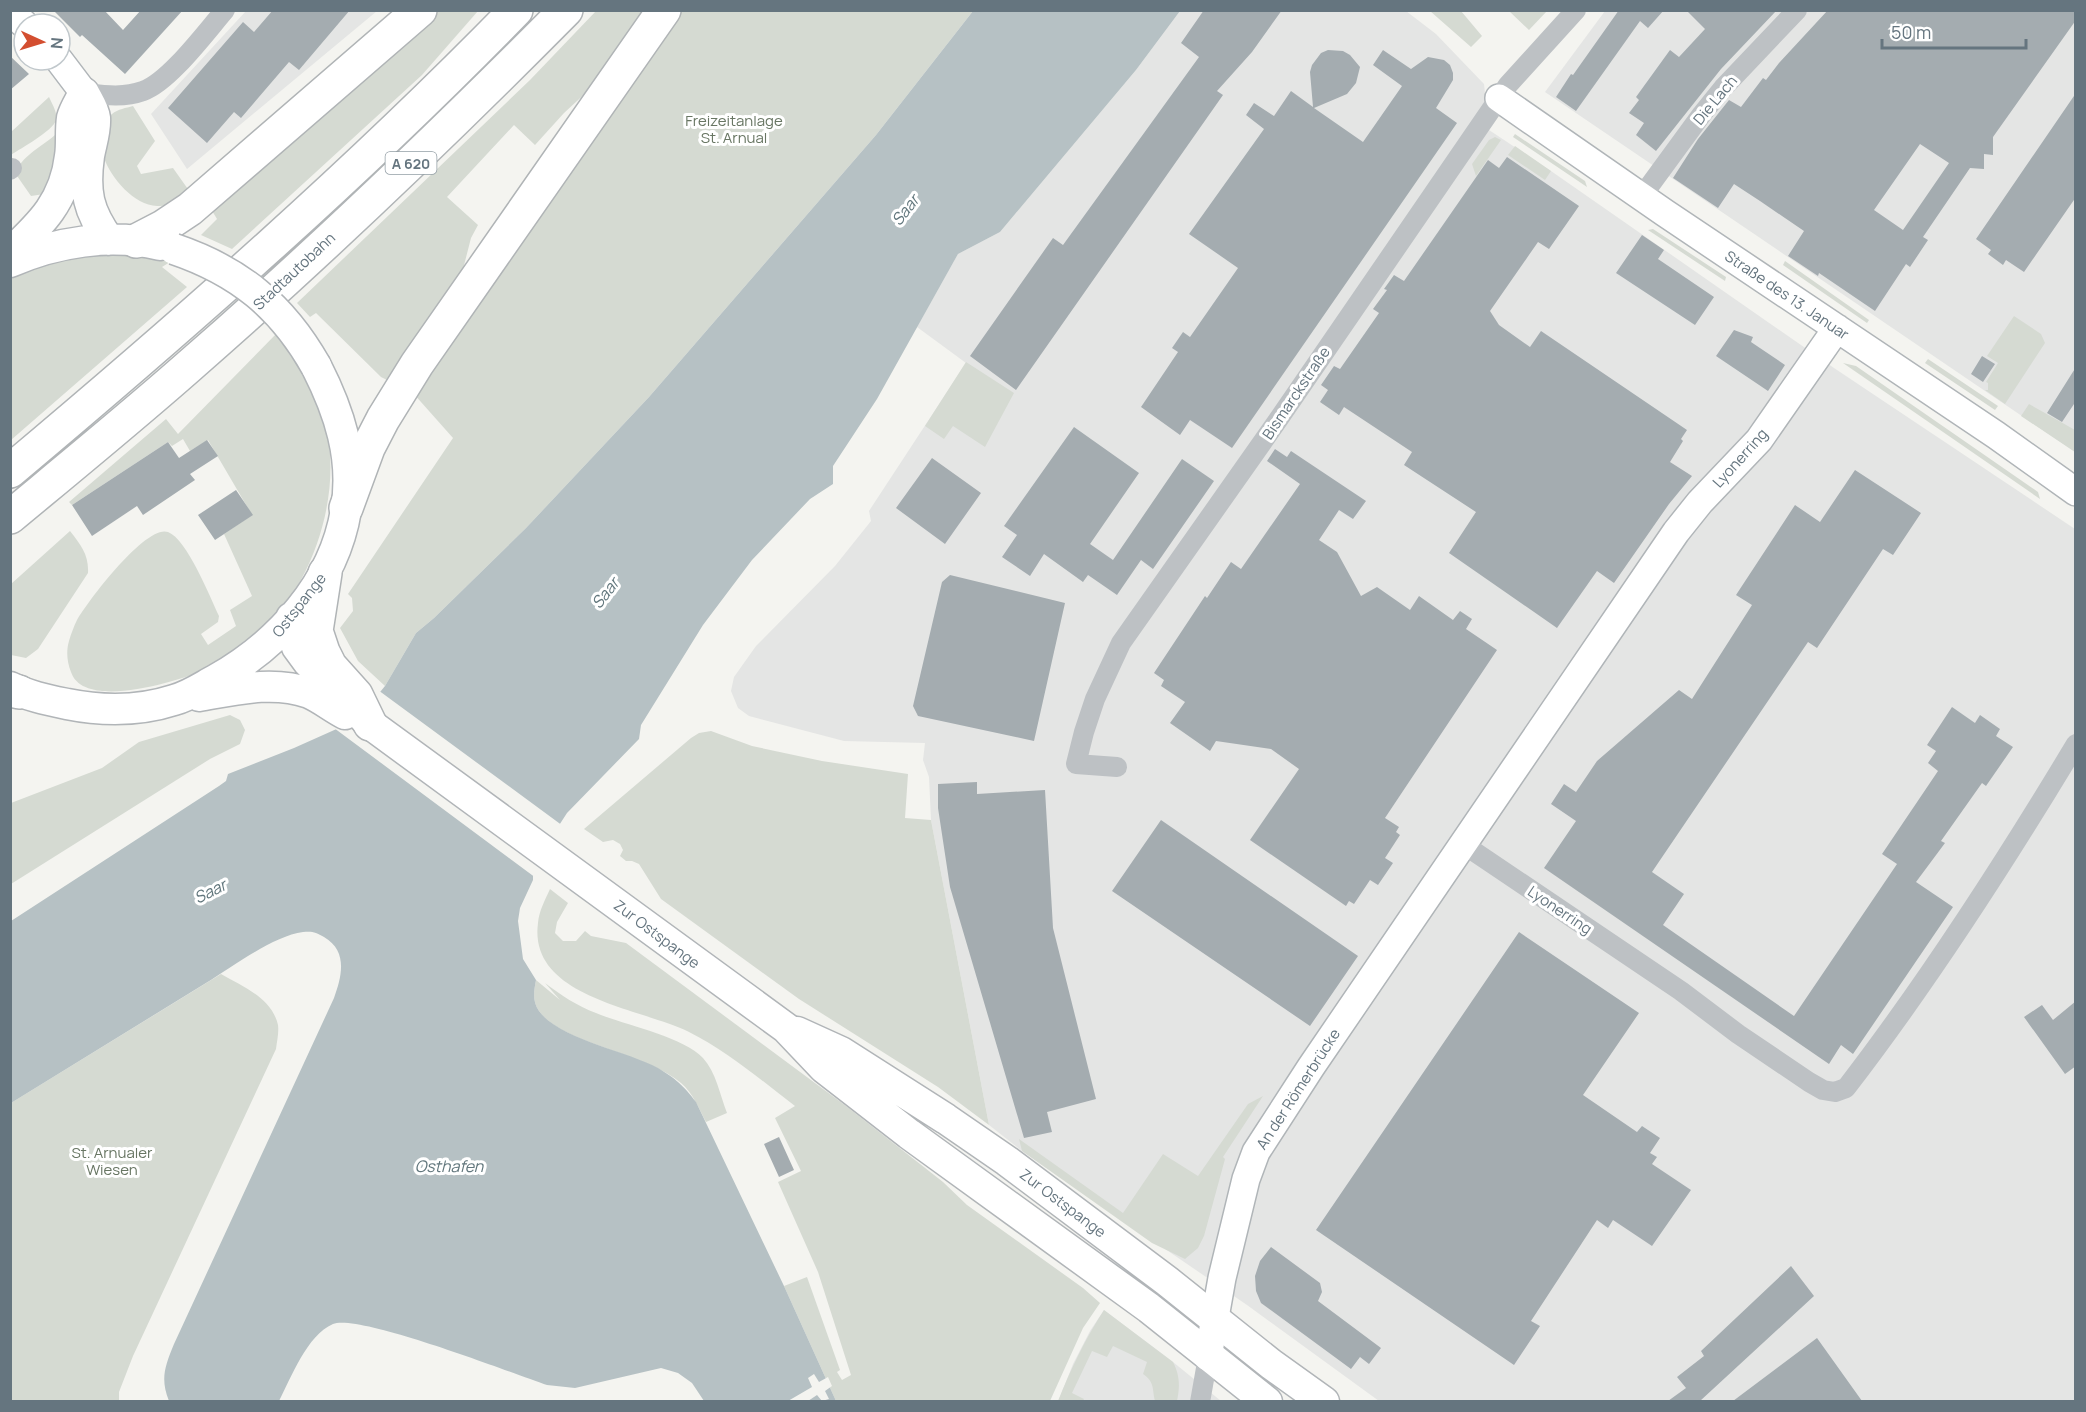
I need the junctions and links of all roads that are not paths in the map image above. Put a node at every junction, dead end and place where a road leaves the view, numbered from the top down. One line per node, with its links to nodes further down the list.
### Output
1 (225, 10): 9 (street)
2 (420, 10): 12 (highway)
3 (516, 10): 16 (highway, A 620)
4 (566, 10): 19 (highway, Stadtautobahn / A 620)
5 (664, 10): 18 (highway)
6 (1576, 10): 10 (street, Bismarckstraße)
7 (1797, 10): 11 (street, Die Lach)
8 (68, 72): 9 (street)
9 (84, 93): 12 (main road); 13 (main road)
10 (1499, 98): 11 (street, Straße des 13. Januar); 27 (street, Bismarckstraße)
11 (1642, 196): 15 (street, Straße des 13. Januar)
12 (123, 241): 14 (main road, Ostspange); 18 (main road, Ostspange, bridge)
13 (10, 253)
14 (10, 262)
15 (1837, 328): 17 (street, Straße des 13. Januar); 28 (street, Lyonerring)
16 (10, 471)
17 (2076, 492)
18 (346, 508): 20 (main road, Ostspange)
19 (10, 517)
20 (325, 573): 21 (main road, Ostspange); 22 (highway)
21 (291, 618): 22 (main road); 24 (main road, Ostspange)
22 (320, 679): 24 (main road); 25 (highway)
23 (14, 689): 24 (main road, Ostspange)
24 (175, 700)
25 (370, 724): 29 (main road, Zur Ostspange)
26 (2076, 744): 28 (street, Lyonerring)
27 (1117, 767)
28 (1463, 844): 30 (street, An der Römerbrücke)
29 (786, 1028): 30 (main road, Zur Ostspange); 31 (main road, Zur Ostspange)
30 (1214, 1318): 31 (street, An der Römerbrücke); 34 (main road, Zur Ostspange)
31 (1208, 1357): 32 (street, An der Römerbrücke); 33 (main road, Zur Ostspange)
32 (1200, 1401)
33 (1267, 1401)
34 (1324, 1401)

